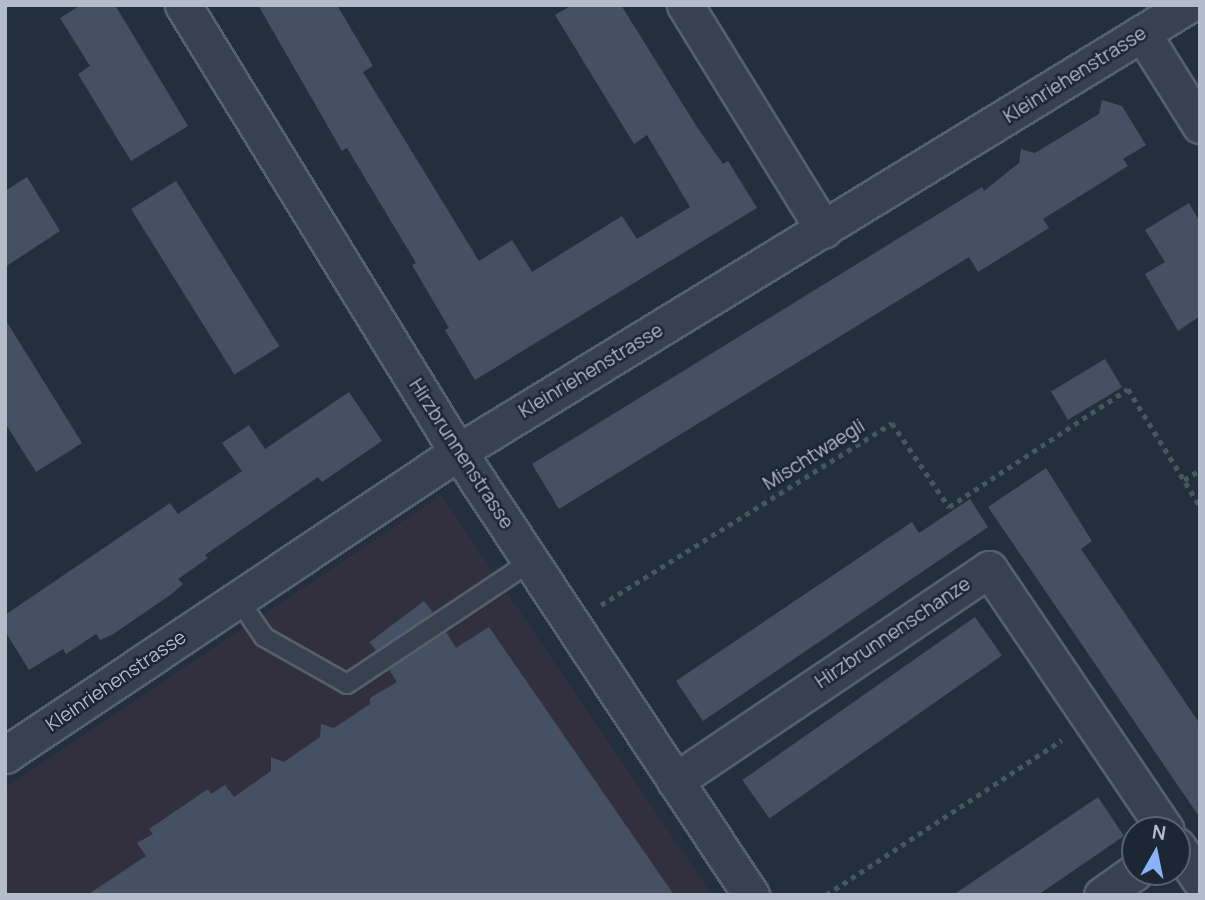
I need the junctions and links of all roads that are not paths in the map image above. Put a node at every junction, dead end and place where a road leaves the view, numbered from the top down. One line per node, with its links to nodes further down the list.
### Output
1 (183, 5): 7 (street, Hirzbrunnenstrasse)
2 (685, 5): 6 (street)
3 (1188, 5): 4 (street, Kleinriehenstrasse)
4 (1142, 33): 5 (street); 6 (street, Kleinriehenstrasse)
5 (1200, 125)
6 (824, 230): 7 (street, Kleinriehenstrasse)
7 (458, 452): 8 (street, Hirzbrunnenstrasse); 9 (street, Kleinriehenstrasse)
8 (530, 562): 9 (lane); 11 (street, Hirzbrunnenstrasse)
9 (238, 599): 10 (street, Kleinriehenstrasse)
10 (5, 755)
11 (675, 781): 12 (street, Hirzbrunnenschanze); 14 (street, Hirzbrunnenstrasse)
12 (1157, 816)
13 (1121, 882): 15 (street)
14 (751, 895)
15 (1102, 895)

